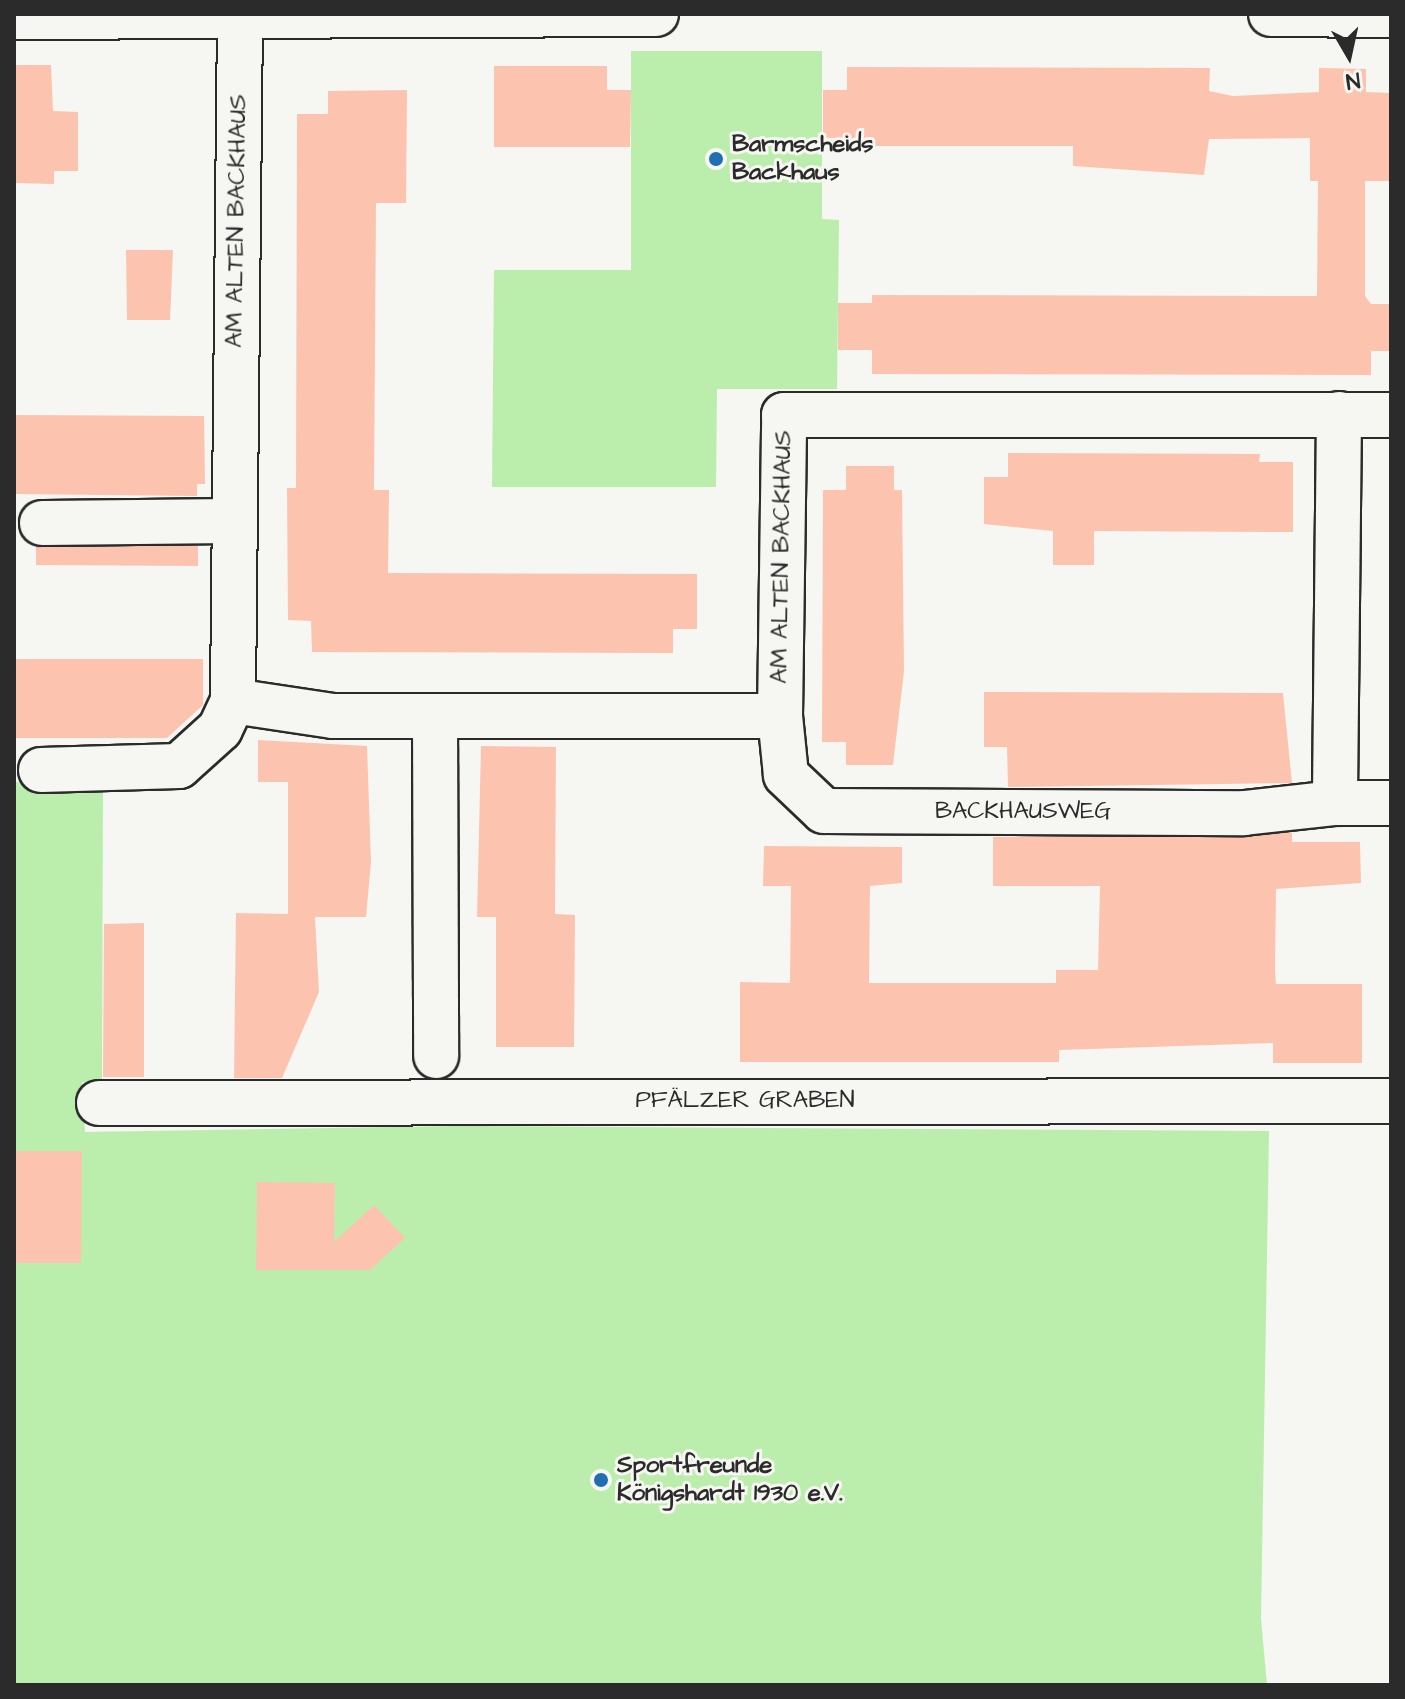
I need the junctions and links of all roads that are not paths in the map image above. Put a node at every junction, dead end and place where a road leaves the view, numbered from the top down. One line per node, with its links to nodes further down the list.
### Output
1 (656, 14): 5 (street)
2 (1271, 14): 3 (street)
3 (1391, 15)
4 (14, 17): 5 (street)
5 (240, 17): 8 (street, AM ALTEN BACKHAUS)
6 (1339, 414): 7 (street, AM ALTEN BACKHAUS); 11 (street, AM ALTEN BACKHAUS); 14 (street)
7 (1391, 415)
8 (233, 521): 9 (street); 10 (street, AM ALTEN BACKHAUS)
9 (42, 523)
10 (233, 701): 12 (street, AM ALTEN BACKHAUS); 13 (street)
11 (780, 716): 12 (street, AM ALTEN BACKHAUS); 14 (street, BACKHAUSWEG)
12 (435, 719): 16 (street)
13 (41, 770)
14 (1335, 803): 15 (street)
15 (1391, 803)
16 (436, 1056)
17 (1391, 1101): 18 (street, PFÄLZER GRABEN)
18 (99, 1103)

